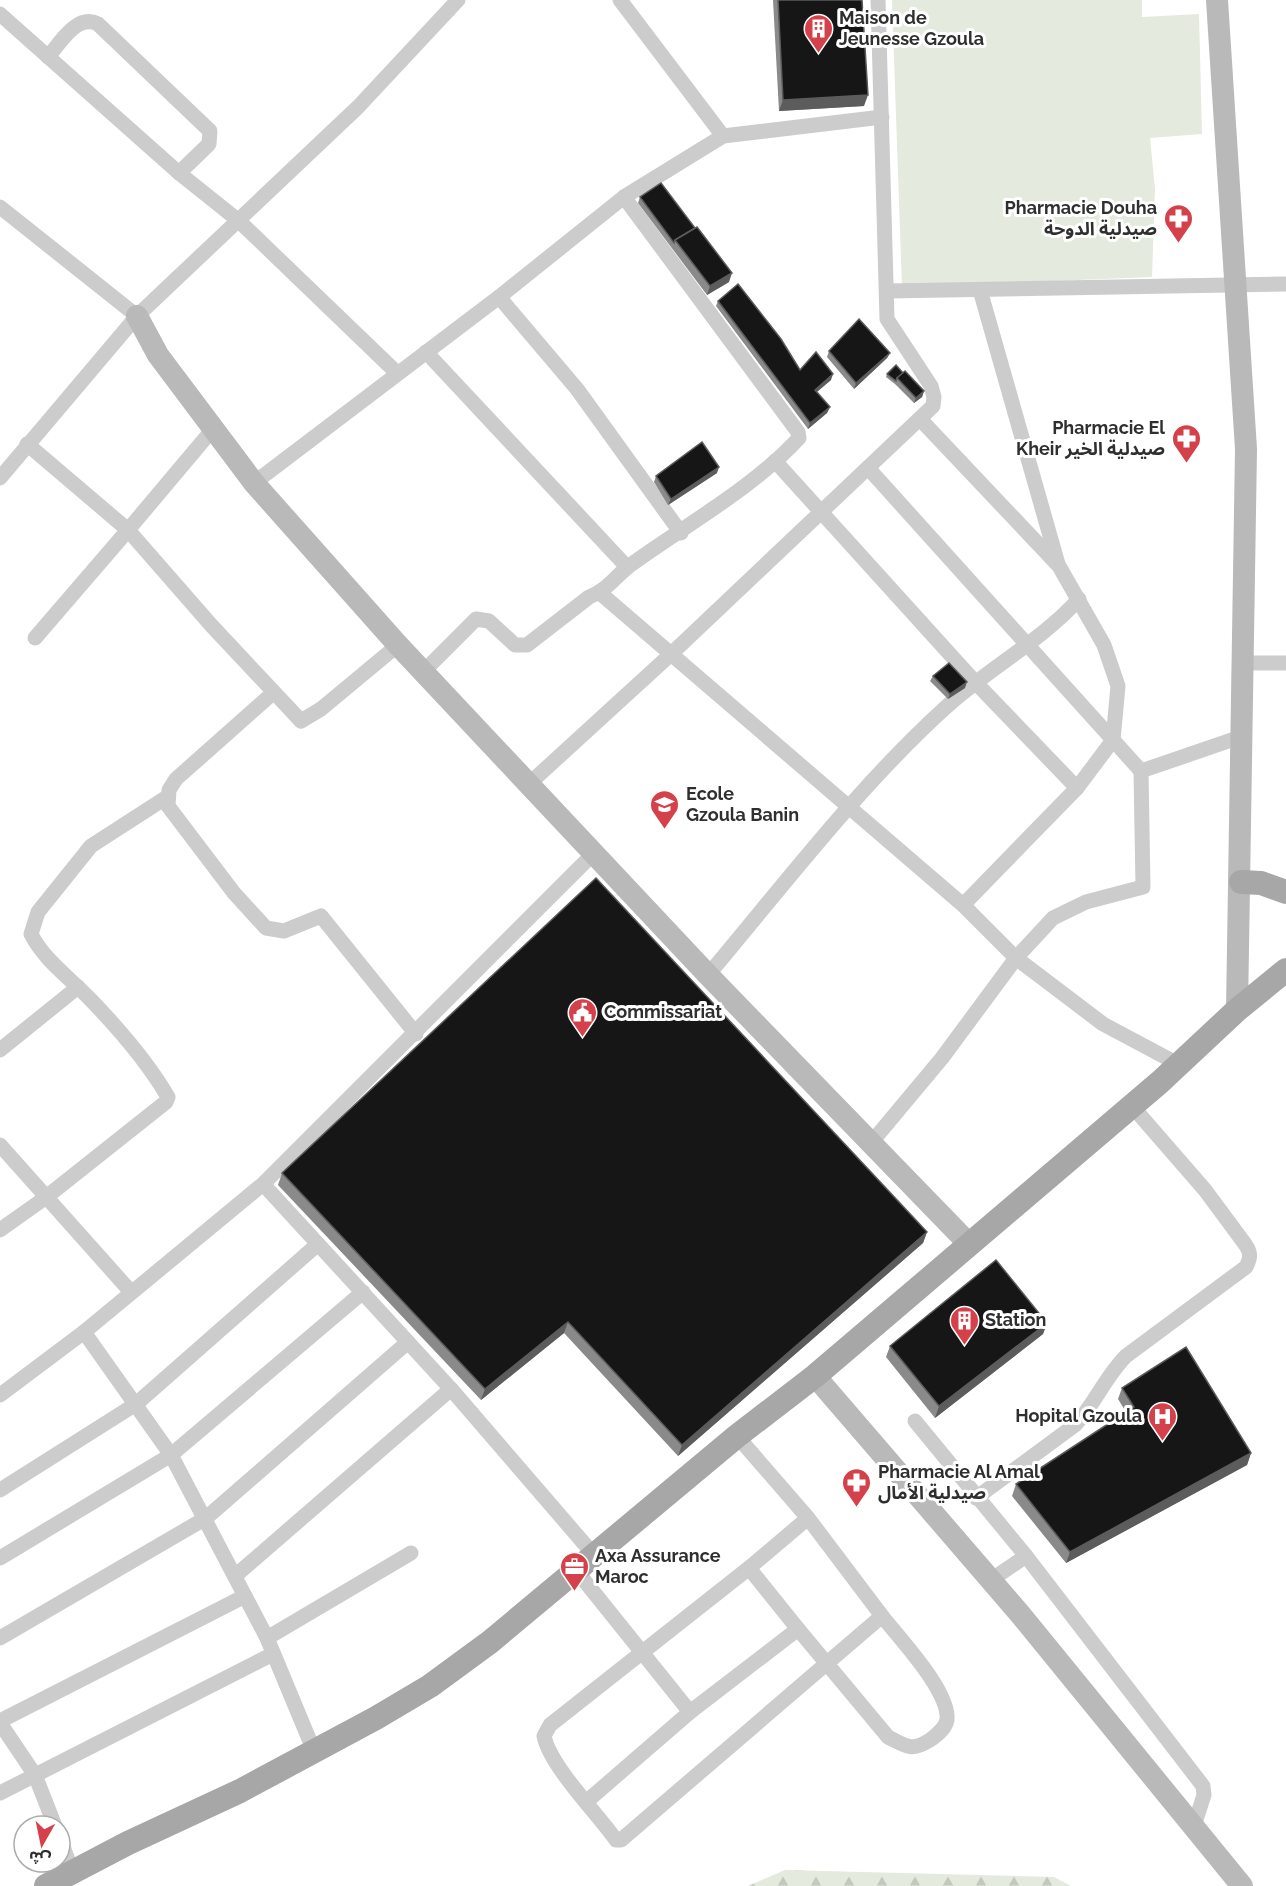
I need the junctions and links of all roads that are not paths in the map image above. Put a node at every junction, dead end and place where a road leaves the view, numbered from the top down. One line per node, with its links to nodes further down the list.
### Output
1 (458, 0): 12 (street)
2 (620, 0): 8 (street)
3 (878, 0): 7 (street)
4 (1217, 0): 14 (main road)
5 (0, 14): 6 (street)
6 (48, 57): 9 (street); 9 (street)
7 (882, 117): 8 (street); 16 (street)
8 (723, 136): 10 (street)
9 (179, 173): 12 (street)
10 (624, 197): 17 (street); 24 (street)
11 (0, 207): 18 (street)
12 (239, 221): 18 (street); 20 (street)
13 (1286, 284): 14 (street)
14 (1237, 287): 15 (street); 39 (main road)
15 (980, 290): 16 (street); 31 (street)
16 (888, 291): 21 (street)
17 (499, 297): 19 (street); 30 (street)
18 (137, 316): 22 (main road); 23 (street)
19 (426, 352): 20 (street); 32 (street)
20 (398, 373): 27 (street)
21 (920, 419): 25 (street); 31 (street)
22 (213, 429): 27 (main road); 29 (street)
23 (27, 444): 26 (street); 29 (street)
24 (775, 461): 28 (street); 30 (street)
25 (869, 469): 28 (street); 37 (street)
26 (0, 478)
27 (254, 483): 36 (main road)
28 (822, 511): 38 (street); 42 (street)
29 (128, 530): 35 (street); 43 (street)
30 (681, 532): 32 (street)
31 (1059, 566): 34 (street)
32 (627, 567): 33 (street)
33 (600, 593): 38 (street); 41 (street)
34 (1079, 599): 37 (street); 45 (street)
35 (35, 638)
36 (398, 645): 41 (main road); 43 (street)
37 (1027, 645): 42 (street); 45 (street)
38 (670, 655): 47 (street); 50 (street)
39 (1244, 663): 40 (street); 44 (main road)
40 (1286, 663)
41 (423, 672): 47 (main road)
42 (976, 683): 48 (street); 50 (street)
43 (273, 693): 49 (street)
44 (1243, 736): 46 (street); 52 (main road)
45 (1113, 740): 46 (street); 48 (street)
46 (1141, 771): 55 (street)
47 (530, 783): 51 (main road)
48 (1077, 788): 54 (street)
49 (167, 797): 58 (street); 60 (street)
50 (849, 807): 54 (street); 57 (street)
51 (593, 854): 57 (main road); 60 (street)
52 (1241, 882): 53 (main road); 59 (main road)
53 (1286, 892)
54 (963, 905): 55 (street)
55 (1016, 958): 62 (street); 64 (street)
56 (1286, 970): 59 (main road)
57 (708, 975): 64 (main road)
58 (78, 987): 61 (street); 67 (street)
59 (1237, 1010): 62 (main road)
60 (416, 1034): 66 (street)
61 (0, 1050)
62 (1180, 1065): 63 (main road)
63 (1132, 1106): 70 (main road); 83 (street)
64 (871, 1143): 70 (main road)
65 (0, 1145): 67 (street)
66 (263, 1184): 69 (street); 71 (street)
67 (45, 1198): 68 (street); 71 (street)
68 (0, 1230)
69 (318, 1244): 72 (street); 78 (street)
70 (969, 1244): 75 (main road)
71 (131, 1292): 73 (street)
72 (363, 1292): 74 (street); 81 (street)
73 (84, 1332): 77 (street); 78 (street)
74 (408, 1342): 76 (street); 84 (street)
75 (815, 1376): 80 (main road); 92 (main road)
76 (451, 1389): 89 (street); 91 (street)
77 (0, 1395)
78 (136, 1404): 81 (street); 82 (street)
79 (915, 1421): 83 (street)
80 (737, 1436): 85 (street); 89 (main road)
81 (171, 1455): 84 (street); 88 (street)
82 (0, 1490)
83 (976, 1498): 87 (street)
84 (206, 1518): 91 (street); 96 (street)
85 (808, 1518): 90 (street); 94 (street)
86 (411, 1552): 97 (street)
87 (1026, 1556): 92 (street); 108 (street)
88 (0, 1558)
89 (585, 1562): 98 (street); 103 (main road)
90 (749, 1568): 95 (street); 98 (street)
91 (235, 1576): 93 (street)
92 (991, 1580): 108 (main road)
93 (245, 1596): 97 (street); 102 (street)
94 (882, 1616): 100 (street); 100 (street)
95 (798, 1629): 100 (street); 101 (street)
96 (0, 1638)
97 (267, 1638): 99 (street)
98 (642, 1652): 101 (street); 106 (street)
99 (273, 1654): 103 (street); 104 (street)
100 (825, 1664): 106 (street)
101 (690, 1712): 106 (street)
102 (0, 1722): 104 (street)
103 (314, 1751): 109 (main road)
104 (35, 1775): 105 (street); 107 (street)
105 (0, 1793)
106 (586, 1802)
107 (50, 1814)
108 (1194, 1826): 111 (main road)
109 (73, 1873): 110 (main road)
110 (46, 1886)
111 (1242, 1886)

